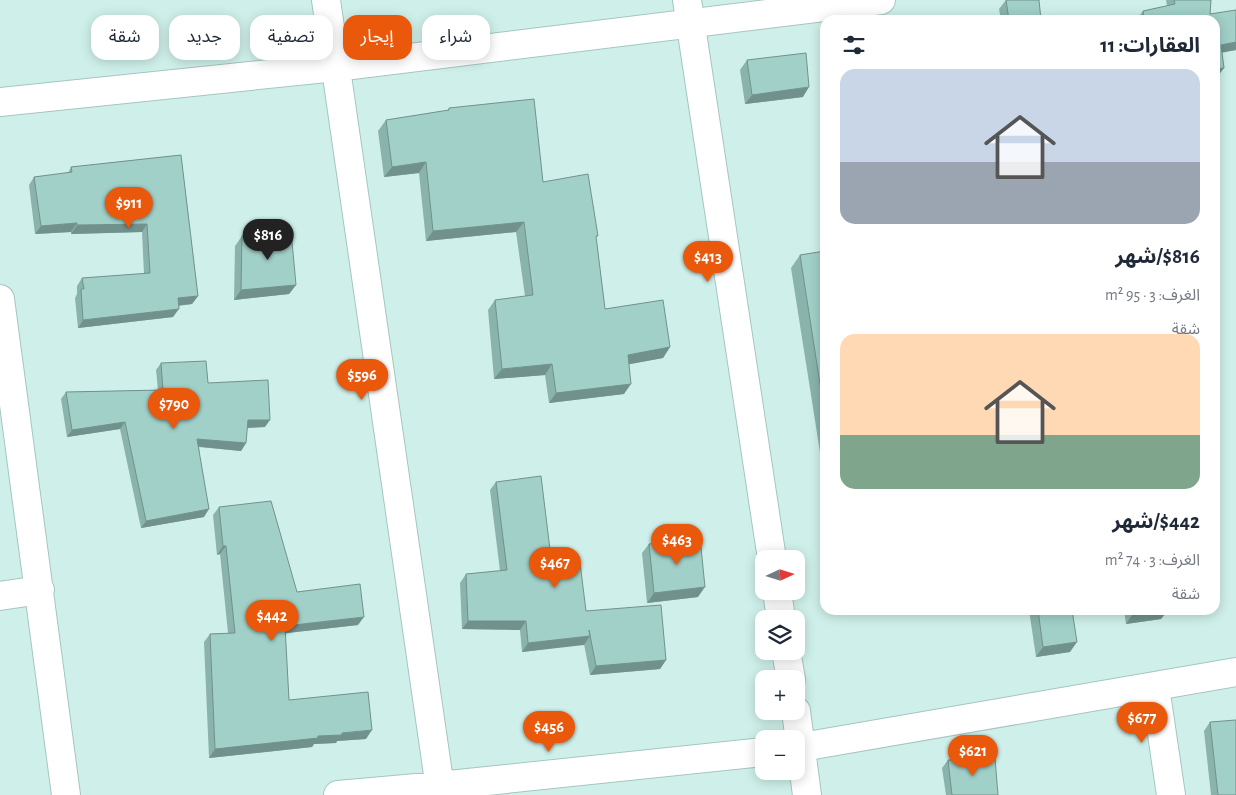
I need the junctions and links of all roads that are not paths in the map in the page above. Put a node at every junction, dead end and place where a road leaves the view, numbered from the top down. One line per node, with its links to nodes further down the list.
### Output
1 (326, 0): 4 (street)
2 (881, 0): 3 (street)
3 (688, 11): 4 (street); 7 (street)
4 (336, 67): 5 (street); 15 (street)
5 (0, 102)
6 (0, 298): 8 (street)
7 (771, 550)
8 (40, 590): 9 (street); 16 (street)
9 (0, 596)
10 (1236, 672): 11 (street)
11 (1155, 687): 12 (street); 19 (street)
12 (805, 747)
13 (755, 753): 15 (street)
14 (805, 779): 18 (street)
15 (440, 790): 17 (street)
16 (66, 795)
17 (338, 795)
18 (808, 795)
19 (1171, 795)

